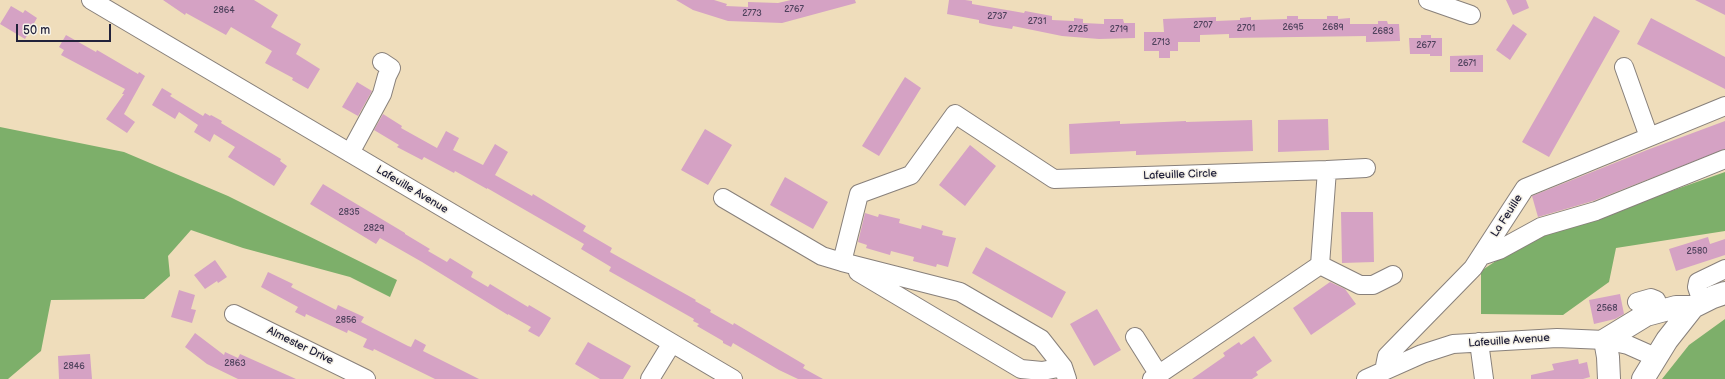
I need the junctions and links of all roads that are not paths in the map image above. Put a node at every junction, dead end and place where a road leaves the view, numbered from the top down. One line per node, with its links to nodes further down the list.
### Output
1 (91, 0): 8 (street, Lafeuille Avenue)
2 (1428, 0): 3 (street)
3 (1470, 15)
4 (382, 62): 8 (street)
5 (1624, 68): 7 (street)
6 (1725, 106): 7 (street, La Feuille)
7 (1649, 137): 13 (street, La Feuille)
8 (350, 153): 26 (street, Lafeuille Avenue)
9 (1725, 159): 13 (street)
10 (1366, 168): 11 (street)
11 (1327, 170): 14 (street, Lafeuille Circle); 15 (street)
12 (723, 198): 14 (street)
13 (1481, 256): 29 (street, La Feuille)
14 (842, 262): 28 (street); 28 (street)
15 (1320, 265): 17 (street); 30 (street)
16 (1725, 269): 20 (street)
17 (1393, 275)
18 (1725, 293): 20 (main road)
19 (1637, 302): 21 (street)
20 (1698, 305): 21 (main road); 27 (main road)
21 (1660, 311): 24 (main road)
22 (234, 314): 31 (street, Almester Drive)
23 (1135, 337): 30 (street)
24 (1605, 340): 25 (street, Lafeuille Avenue); 27 (street, Lafeuille Avenue); 35 (main road)
25 (1479, 342): 29 (street, Lafeuille Avenue); 34 (street)
26 (672, 343): 32 (street); 33 (street, Lafeuille Avenue)
27 (1655, 357): 36 (main road)
28 (1065, 373)
29 (1376, 376)
30 (1155, 377)
31 (366, 379)
32 (650, 379)
33 (733, 379)
34 (1484, 379)
35 (1609, 379)
36 (1643, 379)

